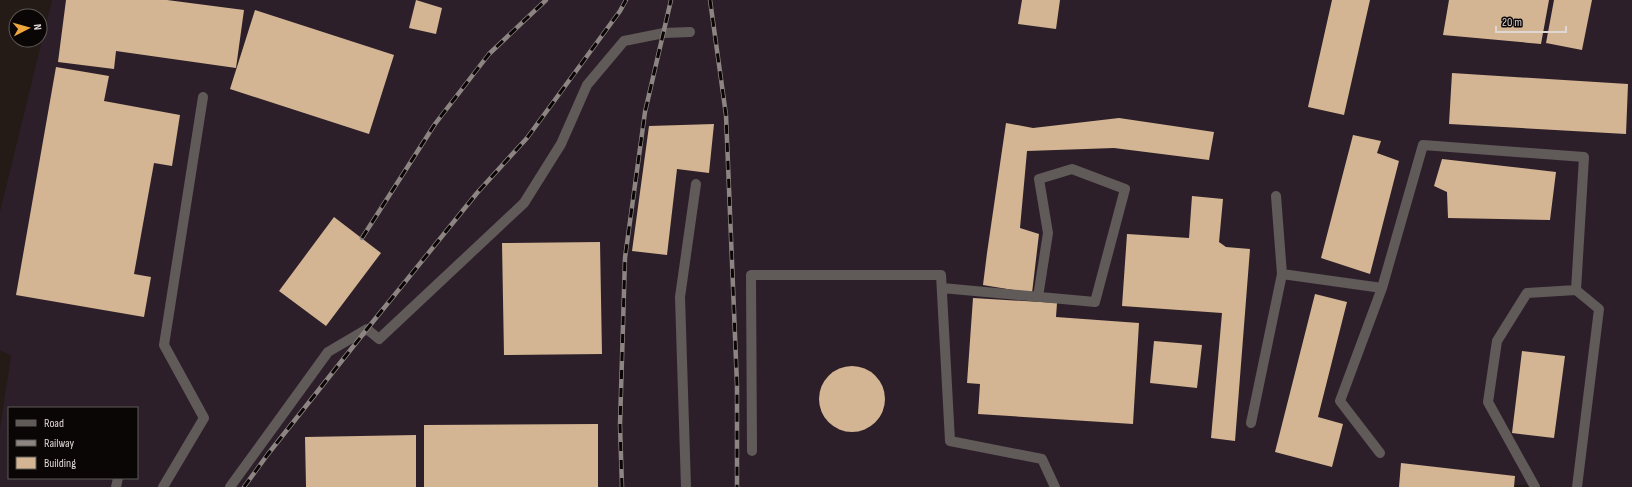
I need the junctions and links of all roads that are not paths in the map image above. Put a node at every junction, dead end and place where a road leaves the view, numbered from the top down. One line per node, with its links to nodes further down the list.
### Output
1 (690, 32): 14 (lane)
2 (203, 98): 13 (lane)
3 (696, 184): 15 (lane)
4 (1276, 196): 5 (lane)
5 (1282, 274): 7 (lane); 10 (lane)
6 (942, 288): 9 (lane); 11 (lane); 16 (lane)
7 (1382, 288): 8 (lane); 12 (lane)
8 (1576, 290): 17 (lane); 18 (lane)
9 (1038, 297): 9 (lane)
10 (1251, 423)
11 (752, 451)
12 (1380, 453)
13 (163, 487)
14 (230, 487)
15 (686, 487)
16 (1055, 487)
17 (1535, 487)
18 (1577, 487)

